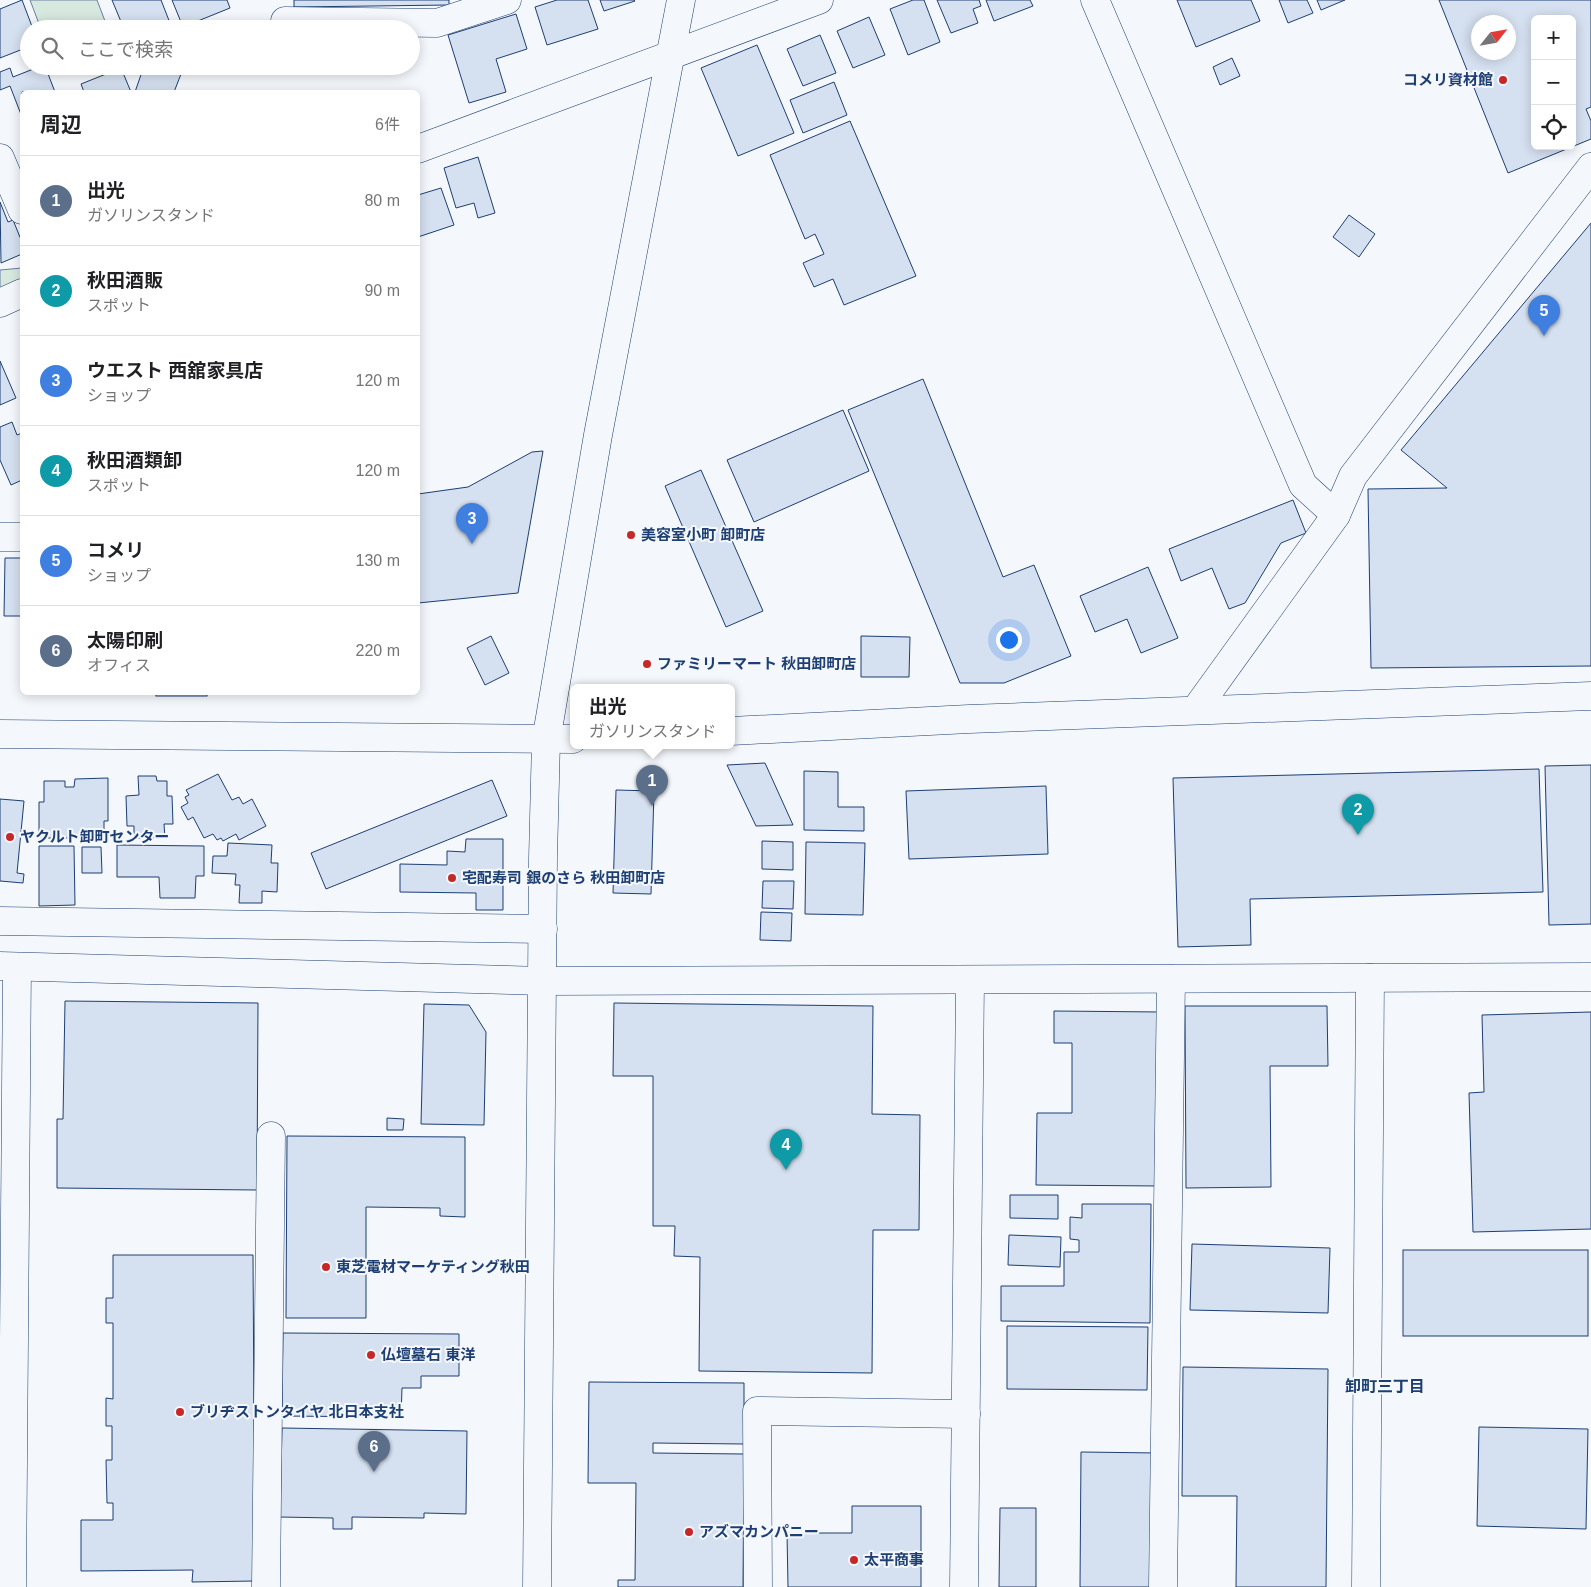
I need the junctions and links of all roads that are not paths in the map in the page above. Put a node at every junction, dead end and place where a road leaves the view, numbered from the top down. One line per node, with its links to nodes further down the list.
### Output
1 (507, 0): 5 (street)
2 (681, 0): 6 (street)
3 (819, 0): 6 (street)
4 (1095, 0): 13 (street)
5 (420, 23)
6 (670, 56): 7 (street); 21 (street)
7 (420, 148)
8 (0, 158): 10 (street)
9 (1591, 168): 13 (street)
10 (20, 199)
11 (20, 294): 12 (street)
12 (0, 303)
13 (1336, 515): 17 (street)
14 (0, 537): 15 (street)
15 (20, 537)
16 (1591, 696): 17 (street)
17 (1196, 709): 18 (street)
18 (735, 731)
19 (0, 734): 21 (street)
20 (570, 739): 21 (street)
21 (546, 740): 23 (street)
22 (0, 921): 23 (street)
23 (542, 929): 28 (street)
24 (8, 966): 28 (street); 31 (street)
25 (1591, 977): 26 (street)
26 (1370, 978): 27 (street); 39 (street)
27 (1171, 979): 29 (street); 38 (street)
28 (543, 981): 29 (street); 35 (street)
29 (970, 981): 32 (street)
30 (271, 1136): 34 (street)
31 (7, 1182): 33 (street)
32 (966, 1414): 36 (street); 37 (street)
33 (12, 1587)
34 (266, 1587)
35 (537, 1587)
36 (758, 1587)
37 (964, 1587)
38 (1162, 1587)
39 (1366, 1587)

